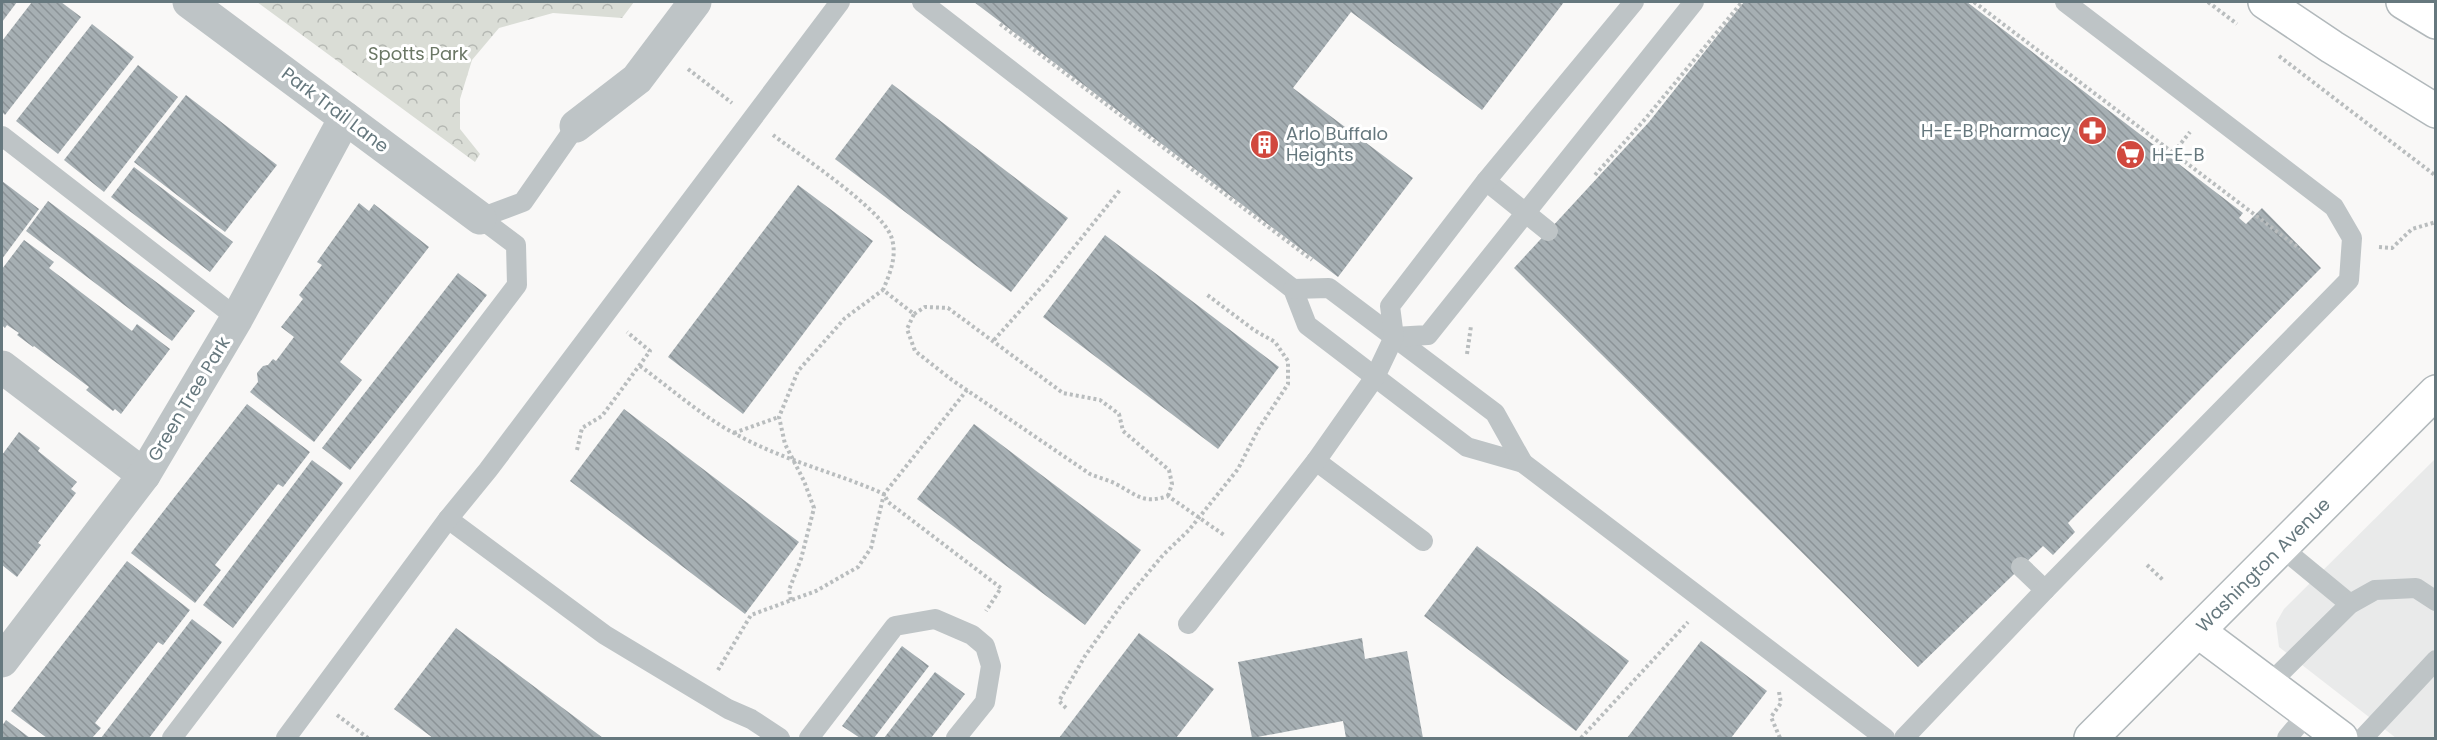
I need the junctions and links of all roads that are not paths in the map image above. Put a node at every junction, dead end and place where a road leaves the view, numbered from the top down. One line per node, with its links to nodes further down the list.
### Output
1 (189, 2): 12 (street, Park Trail Lane)
2 (696, 2): 13 (street)
3 (840, 2): 28 (lane)
4 (922, 2): 19 (lane)
5 (1634, 2): 15 (lane)
6 (1694, 2): 16 (lane)
7 (2065, 2): 32 (lane)
8 (2265, 2): 11 (main road)
9 (2403, 2): 10 (main road)
10 (2436, 22)
11 (2430, 104)
12 (345, 118): 17 (street, Park Trail Lane); 20 (street, Green Tree Park)
13 (576, 126): 17 (lane)
14 (2, 136): 20 (lane)
15 (1486, 181): 16 (lane); 21 (lane)
16 (1525, 212): 18 (lane); 21 (lane)
17 (480, 218): 41 (lane)
18 (1548, 231)
19 (1293, 288): 21 (lane); 23 (lane)
20 (237, 318): 27 (street, Green Tree Park)
21 (1394, 337): 23 (lane); 26 (lane)
22 (2, 367): 27 (street)
23 (1375, 377): 25 (lane); 26 (lane)
24 (2436, 393): 30 (main road, Washington Avenue)
25 (1316, 461): 29 (lane); 35 (lane)
26 (1523, 463): 46 (lane)
27 (144, 475): 38 (street, Green Tree Park)
28 (448, 519): 42 (lane); 43 (lane)
29 (1423, 541)
30 (2282, 548): 34 (lane); 36 (main road, Washington Avenue)
31 (2021, 567): 32 (lane)
32 (2045, 590): 47 (lane)
33 (2436, 601): 34 (lane)
34 (2350, 604): 39 (lane)
35 (1188, 624)
36 (2198, 631): 39 (main road); 48 (main road, Washington Avenue)
37 (2436, 660): 51 (lane)
38 (2, 661)
39 (2269, 684): 40 (main road)
40 (2308, 713): 49 (lane); 50 (main road)
41 (172, 738)
42 (286, 738)
43 (780, 738)
44 (809, 738): 45 (lane)
45 (956, 738)
46 (1886, 738)
47 (1904, 738)
48 (2091, 738)
49 (2287, 738)
50 (2341, 738)
51 (2363, 738)

